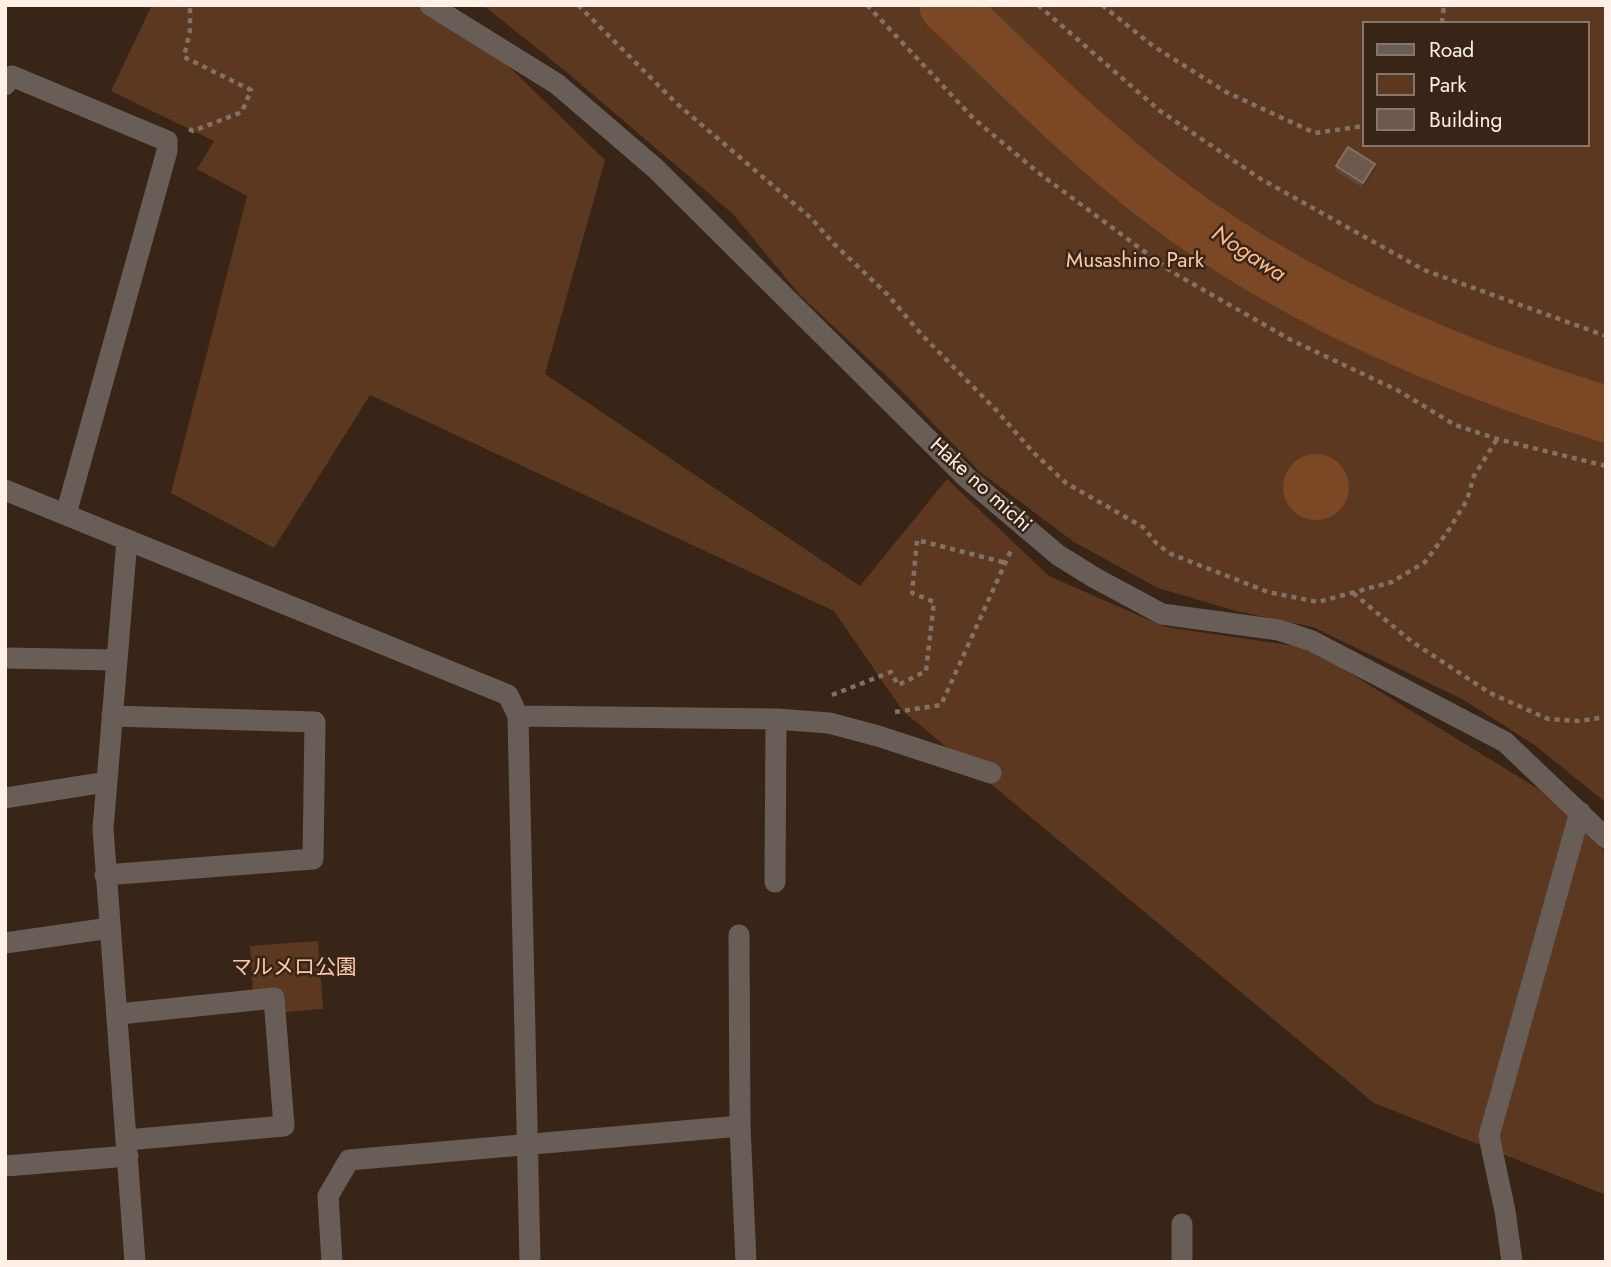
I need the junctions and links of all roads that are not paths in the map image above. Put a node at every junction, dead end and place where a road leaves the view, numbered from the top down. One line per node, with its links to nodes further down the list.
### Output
1 (430, 5): 14 (street, Hake no michi)
2 (5, 86): 4 (street)
3 (5, 490): 4 (street)
4 (66, 514): 5 (street)
5 (127, 540): 7 (street); 9 (street)
6 (5, 658): 7 (street)
7 (117, 660): 8 (street)
8 (112, 716): 12 (street); 16 (street)
9 (518, 716): 10 (street); 23 (street)
10 (776, 719): 11 (street); 17 (street)
11 (991, 773)
12 (106, 782): 13 (street); 16 (street)
13 (5, 798)
14 (1580, 812): 15 (street, Hake no michi); 32 (street)
15 (1606, 838)
16 (105, 875): 18 (street)
17 (775, 883)
18 (110, 928): 20 (street); 21 (street)
19 (739, 935): 22 (street)
20 (5, 943)
21 (119, 1014): 24 (street); 24 (street)
22 (740, 1126): 23 (street); 30 (street)
23 (528, 1144): 28 (street); 29 (street)
24 (127, 1148): 25 (street); 27 (street)
25 (5, 1166)
26 (1182, 1224): 31 (street)
27 (135, 1262)
28 (332, 1262)
29 (530, 1262)
30 (746, 1262)
31 (1182, 1262)
32 (1512, 1262)

